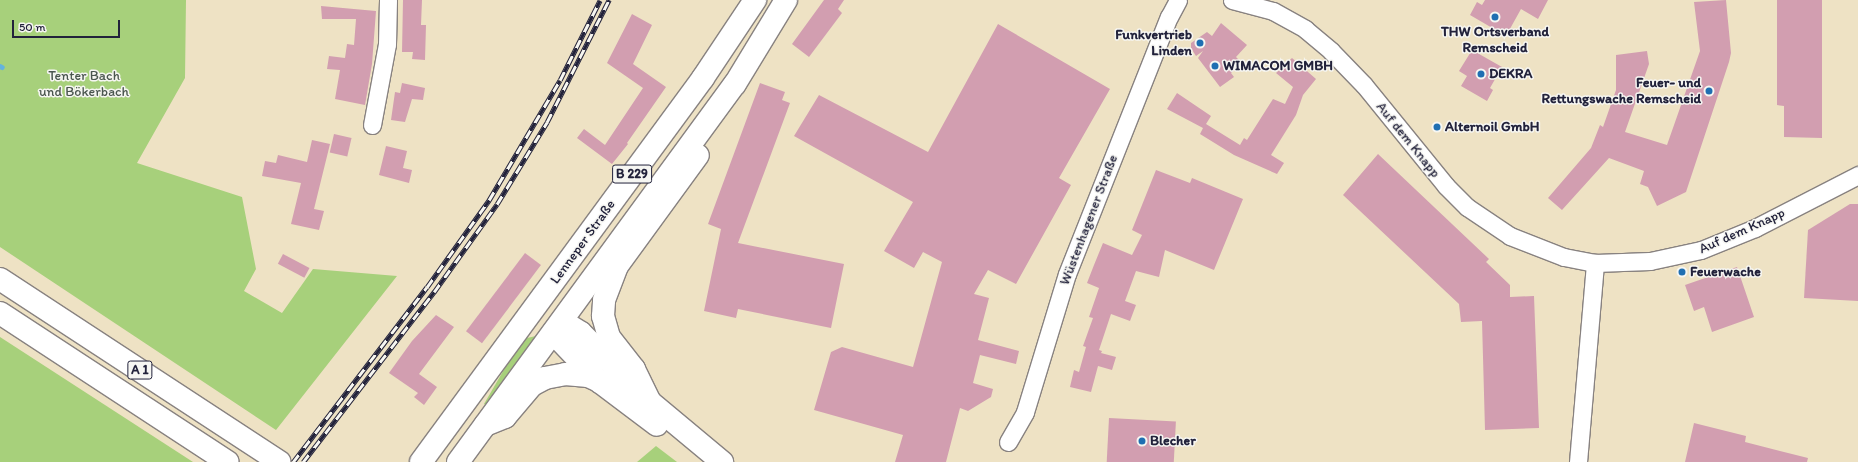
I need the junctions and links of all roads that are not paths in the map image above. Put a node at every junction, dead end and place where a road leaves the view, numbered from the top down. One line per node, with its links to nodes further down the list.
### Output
1 (388, 0): 6 (street)
2 (756, 0): 11 (main road, Lenneper Straße / B 229)
3 (786, 0): 7 (main road, Lenneper Straße / B 229)
4 (1178, 0): 17 (street, Wüstenhagener Straße)
5 (1232, 0): 9 (street, Auf dem Knapp)
6 (372, 125)
7 (701, 132): 13 (main road, Lenneper Straße / B 229); 15 (main road)
8 (1858, 175): 9 (street, Auf dem Knapp)
9 (1595, 263): 24 (street)
10 (0, 279): 19 (main road, A 1)
11 (534, 308): 13 (main road); 20 (main road, Lenneper Straße / B 229)
12 (0, 313): 18 (main road, A 1)
13 (557, 327): 14 (main road); 15 (main road); 16 (main road, Lenneper Straße / B 229)
14 (600, 382): 16 (main road); 22 (main road)
15 (650, 402): 23 (main road)
16 (485, 425): 21 (main road, Lenneper Straße / B 229)
17 (1008, 442)
18 (228, 462)
19 (280, 462)
20 (421, 462)
21 (458, 462)
22 (705, 462)
23 (722, 462)
24 (1578, 462)

